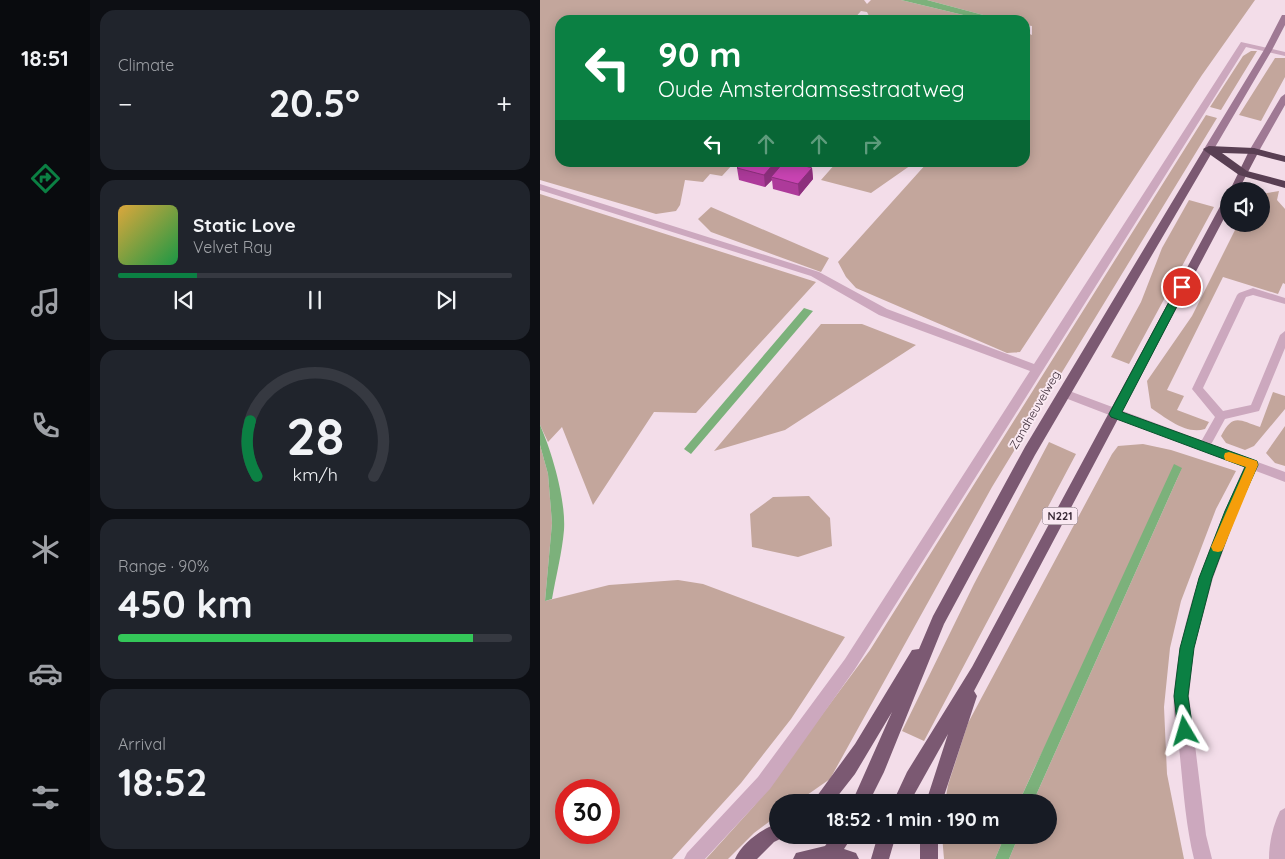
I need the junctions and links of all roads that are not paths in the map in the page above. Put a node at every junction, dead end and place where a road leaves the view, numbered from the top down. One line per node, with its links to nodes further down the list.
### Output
1 (1285, 18): 2 (main road, Zandheuvelweg)
2 (1268, 50): 3 (street); 5 (main road, Zandheuvelweg); 15 (street, Zandheuvelweg)
3 (1285, 54)
4 (1285, 97): 6 (main road)
5 (1209, 148): 6 (highway); 8 (highway); 16 (main road, Zandheuvelweg)
6 (1254, 151): 7 (highway); 8 (main road)
7 (1285, 159)
8 (1243, 173): 9 (main road); 10 (highway)
9 (1238, 182)
10 (1285, 185)
11 (540, 187): 15 (street)
12 (1220, 216): 17 (main road, N221)
13 (1285, 301): 18 (lane)
14 (1285, 335): 18 (lane)
15 (1036, 369): 34 (street)
16 (1064, 393): 17 (street); 22 (main road, Zandheuvelweg)
17 (1115, 414): 19 (street); 23 (main road, N221)
18 (1221, 416): 19 (lane)
19 (1204, 448): 20 (street)
20 (1252, 465): 21 (lane); 40 (street)
21 (1285, 477)
22 (938, 621): 24 (main road); 25 (main road, Zandheuvelweg)
23 (977, 672): 26 (main road, N221); 27 (main road, N221)
24 (830, 794)
25 (864, 794)
26 (906, 794)
27 (937, 794)
28 (1285, 816): 41 (lane)
29 (769, 835): 35 (main road)
30 (837, 844): 33 (main road)
31 (884, 844): 38 (main road)
32 (929, 844): 39 (main road)
33 (830, 854): 36 (main road); 37 (main road)
34 (693, 859)
35 (744, 859)
36 (802, 859)
37 (850, 859)
38 (880, 859)
39 (929, 859)
40 (1203, 859)
41 (1277, 859)

